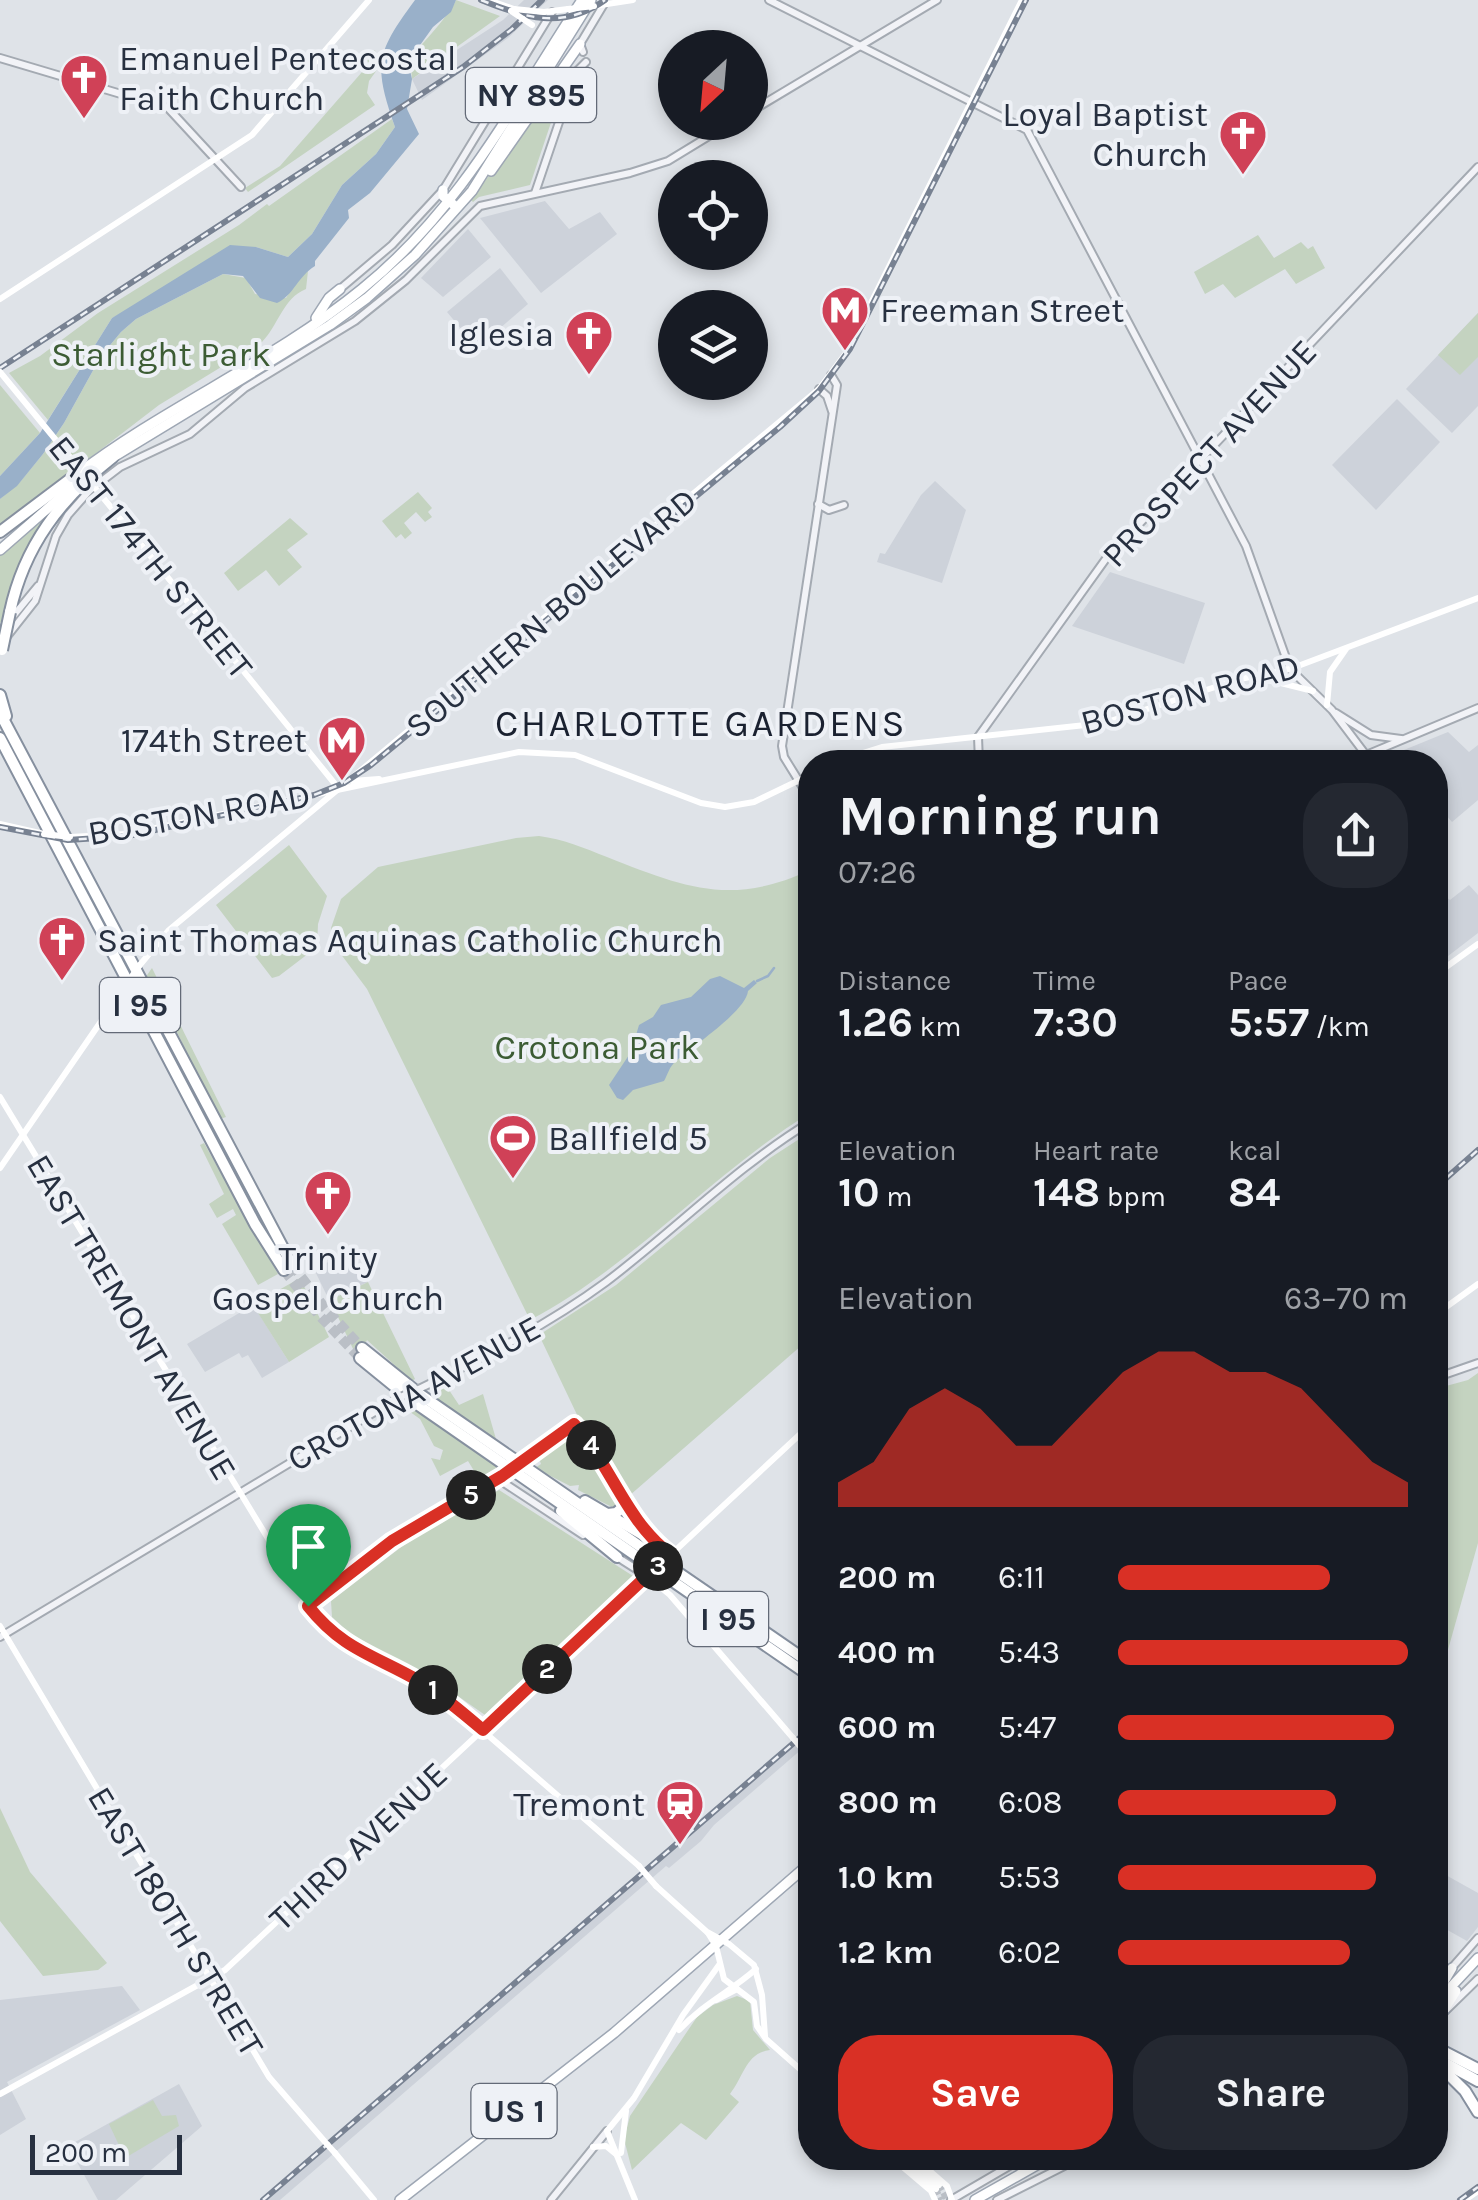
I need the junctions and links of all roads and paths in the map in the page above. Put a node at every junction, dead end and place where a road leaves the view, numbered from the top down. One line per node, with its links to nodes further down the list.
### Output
1 (370, 0): 21 (main road)
2 (488, 0): 11 (main road)
3 (582, 0): 27 (main road, NY 895)
4 (633, 0): 8 (main road)
5 (769, 0): 14 (street)
6 (938, 0): 14 (street)
7 (1022, 0): 19 (main road, SOUTHERN BOULEVARD)
8 (606, 2): 9 (main road); 15 (street)
9 (592, 3): 10 (main road, bridge); 25 (main road, NY 895)
10 (568, 6): 12 (main road)
11 (510, 9): 12 (main road, bridge); 13 (main road, bridge)
12 (548, 12): 13 (street)
13 (536, 27): 24 (street)
14 (862, 46): 18 (street); 19 (street)
15 (581, 48): 25 (main road)
16 (0, 58): 21 (street)
17 (586, 62): 26 (street)
18 (768, 101)
19 (972, 101): 32 (main road, SOUTHERN BOULEVARD); 36 (street)
20 (702, 140): 26 (street)
21 (218, 158): 23 (street); 29 (main road)
22 (1478, 167): 36 (street, PROSPECT AVENUE)
23 (242, 187)
24 (443, 190): 27 (main road); 28 (street)
25 (472, 192): 27 (main road, NY 895)
26 (534, 194): 42 (street)
27 (454, 205): 30 (main road, NY 895); 35 (main road, NY 895)
28 (340, 289): 30 (main road)
29 (0, 299)
30 (307, 328): 37 (main road, NY 895)
31 (0, 372): 65 (main road, EAST 174TH STREET, bridge)
32 (831, 375): 33 (main road, SOUTHERN BOULEVARD); 34 (street)
33 (819, 388): 34 (street); 64 (main road, SOUTHERN BOULEVARD)
34 (832, 412): 38 (street)
35 (113, 457): 41 (main road, NY 895); 45 (highway, bridge)
36 (1201, 460): 48 (street); 56 (street, PROSPECT AVENUE)
37 (73, 477): 40 (highway); 41 (main road, NY 895)
38 (818, 504): 39 (street); 63 (street)
39 (844, 505)
40 (0, 532)
41 (0, 546)
42 (38, 585): 44 (street); 45 (street)
43 (1478, 598): 46 (main road, BOSTON ROAD)
44 (0, 632)
45 (1, 646): 47 (highway)
46 (1347, 648): 48 (main road, BOSTON ROAD); 52 (main road)
47 (0, 662)
48 (1290, 670): 49 (main road, BOSTON ROAD); 50 (street)
49 (1250, 677): 50 (main road); 56 (main road, BOSTON ROAD)
50 (1313, 690): 52 (street)
51 (0, 695): 55 (highway)
52 (1329, 707): 57 (street); 60 (street)
53 (1478, 708): 57 (street)
54 (0, 713): 55 (highway, I 95)
55 (5, 735): 75 (highway, I 95)
56 (978, 737): 58 (main road, BOSTON ROAD); 59 (street)
57 (1403, 739): 61 (street)
58 (868, 750)
59 (979, 750)
60 (1362, 750)
61 (1378, 750)
62 (385, 779): 63 (main road); 64 (main road); 65 (main road, BOSTON ROAD)
63 (798, 780)
64 (351, 781): 65 (main road, SOUTHERN BOULEVARD)
65 (339, 789): 66 (main road, BOSTON ROAD); 67 (main road, SOUTHERN BOULEVARD)
66 (326, 792): 67 (main road); 68 (main road, BOSTON ROAD, bridge)
67 (314, 809): 73 (main road, SOUTHERN BOULEVARD, bridge)
68 (0, 824)
69 (1478, 944): 70 (main road)
70 (1448, 966)
71 (0, 1097): 73 (main road, EAST TREMONT AVENUE)
72 (798, 1130): 84 (street, CROTONA AVENUE, bridge)
73 (23, 1135): 74 (main road, SOUTHERN BOULEVARD); 84 (main road, EAST TREMONT AVENUE)
74 (0, 1168)
75 (288, 1267)
76 (1478, 1284): 77 (main road)
77 (1448, 1309)
78 (361, 1353): 82 (highway, I 95)
79 (1478, 1363): 80 (street)
80 (1448, 1373)
81 (798, 1435): 88 (main road, THIRD AVENUE)
82 (527, 1474): 86 (highway); 87 (highway, I 95); 89 (highway)
83 (498, 1479): 85 (street, bridge); 89 (street); 91 (street)
84 (238, 1493): 91 (main road, EAST TREMONT AVENUE); 92 (street, CROTONA AVENUE)
85 (627, 1504): 86 (highway); 87 (street)
86 (607, 1514): 87 (highway)
87 (651, 1552): 88 (street); 93 (highway, I 95, bridge); 94 (highway, I 95, bridge)
88 (670, 1554): 90 (main road, THIRD AVENUE)
89 (617, 1557): 90 (street)
90 (647, 1576): 95 (main road, THIRD AVENUE); 96 (main road, bridge)
91 (308, 1606): 95 (main road, EAST TREMONT AVENUE)
92 (2, 1633): 107 (main road, EAST 180TH STREET)
93 (798, 1656)
94 (798, 1667)
95 (483, 1730): 99 (main road, EAST TREMONT AVENUE, bridge); 107 (main road, THIRD AVENUE)
96 (798, 1744)
97 (798, 1874): 99 (main road, US 1)
98 (1478, 1938): 102 (street)
99 (719, 1943): 101 (main road); 103 (main road, EAST TREMONT AVENUE); 136 (main road, US 1)
100 (1478, 1958): 104 (main road)
101 (720, 1964): 109 (main road); 113 (main road)
102 (1452, 1968): 105 (street); 106 (main road)
103 (756, 1969): 109 (main road); 114 (main road)
104 (1467, 1971): 110 (main road); 111 (main road)
105 (1448, 1972)
106 (1448, 1976)
107 (211, 1978): 121 (main road, THIRD AVENUE); 135 (main road, EAST 180TH STREET, bridge)
108 (1478, 1979): 112 (street)
109 (734, 1988): 113 (main road); 114 (main road)
110 (1448, 1989)
111 (1448, 2002)
112 (1448, 2009)
113 (674, 2034): 122 (main road)
114 (765, 2036): 118 (main road)
115 (1448, 2053): 116 (highway)
116 (1478, 2065)
117 (1448, 2066): 120 (highway)
118 (798, 2067)
119 (1448, 2072): 123 (highway)
120 (1478, 2081)
121 (0, 2094)
122 (626, 2109): 124 (main road); 126 (main road)
123 (1478, 2112)
124 (607, 2132): 125 (street); 126 (main road)
125 (593, 2147): 126 (main road); 137 (street)
126 (623, 2164): 138 (main road)
127 (908, 2170): 139 (main road)
128 (913, 2170): 129 (main road)
129 (922, 2170)
130 (926, 2170): 140 (main road)
131 (1002, 2170): 140 (street)
132 (1028, 2170): 141 (main road)
133 (1056, 2170): 142 (street)
134 (1478, 2191): 143 (main road)
135 (374, 2200)
136 (400, 2200)
137 (551, 2200)
138 (636, 2200)
139 (935, 2200)
140 (951, 2200)
141 (975, 2200)
142 (997, 2200)
143 (1465, 2200)

